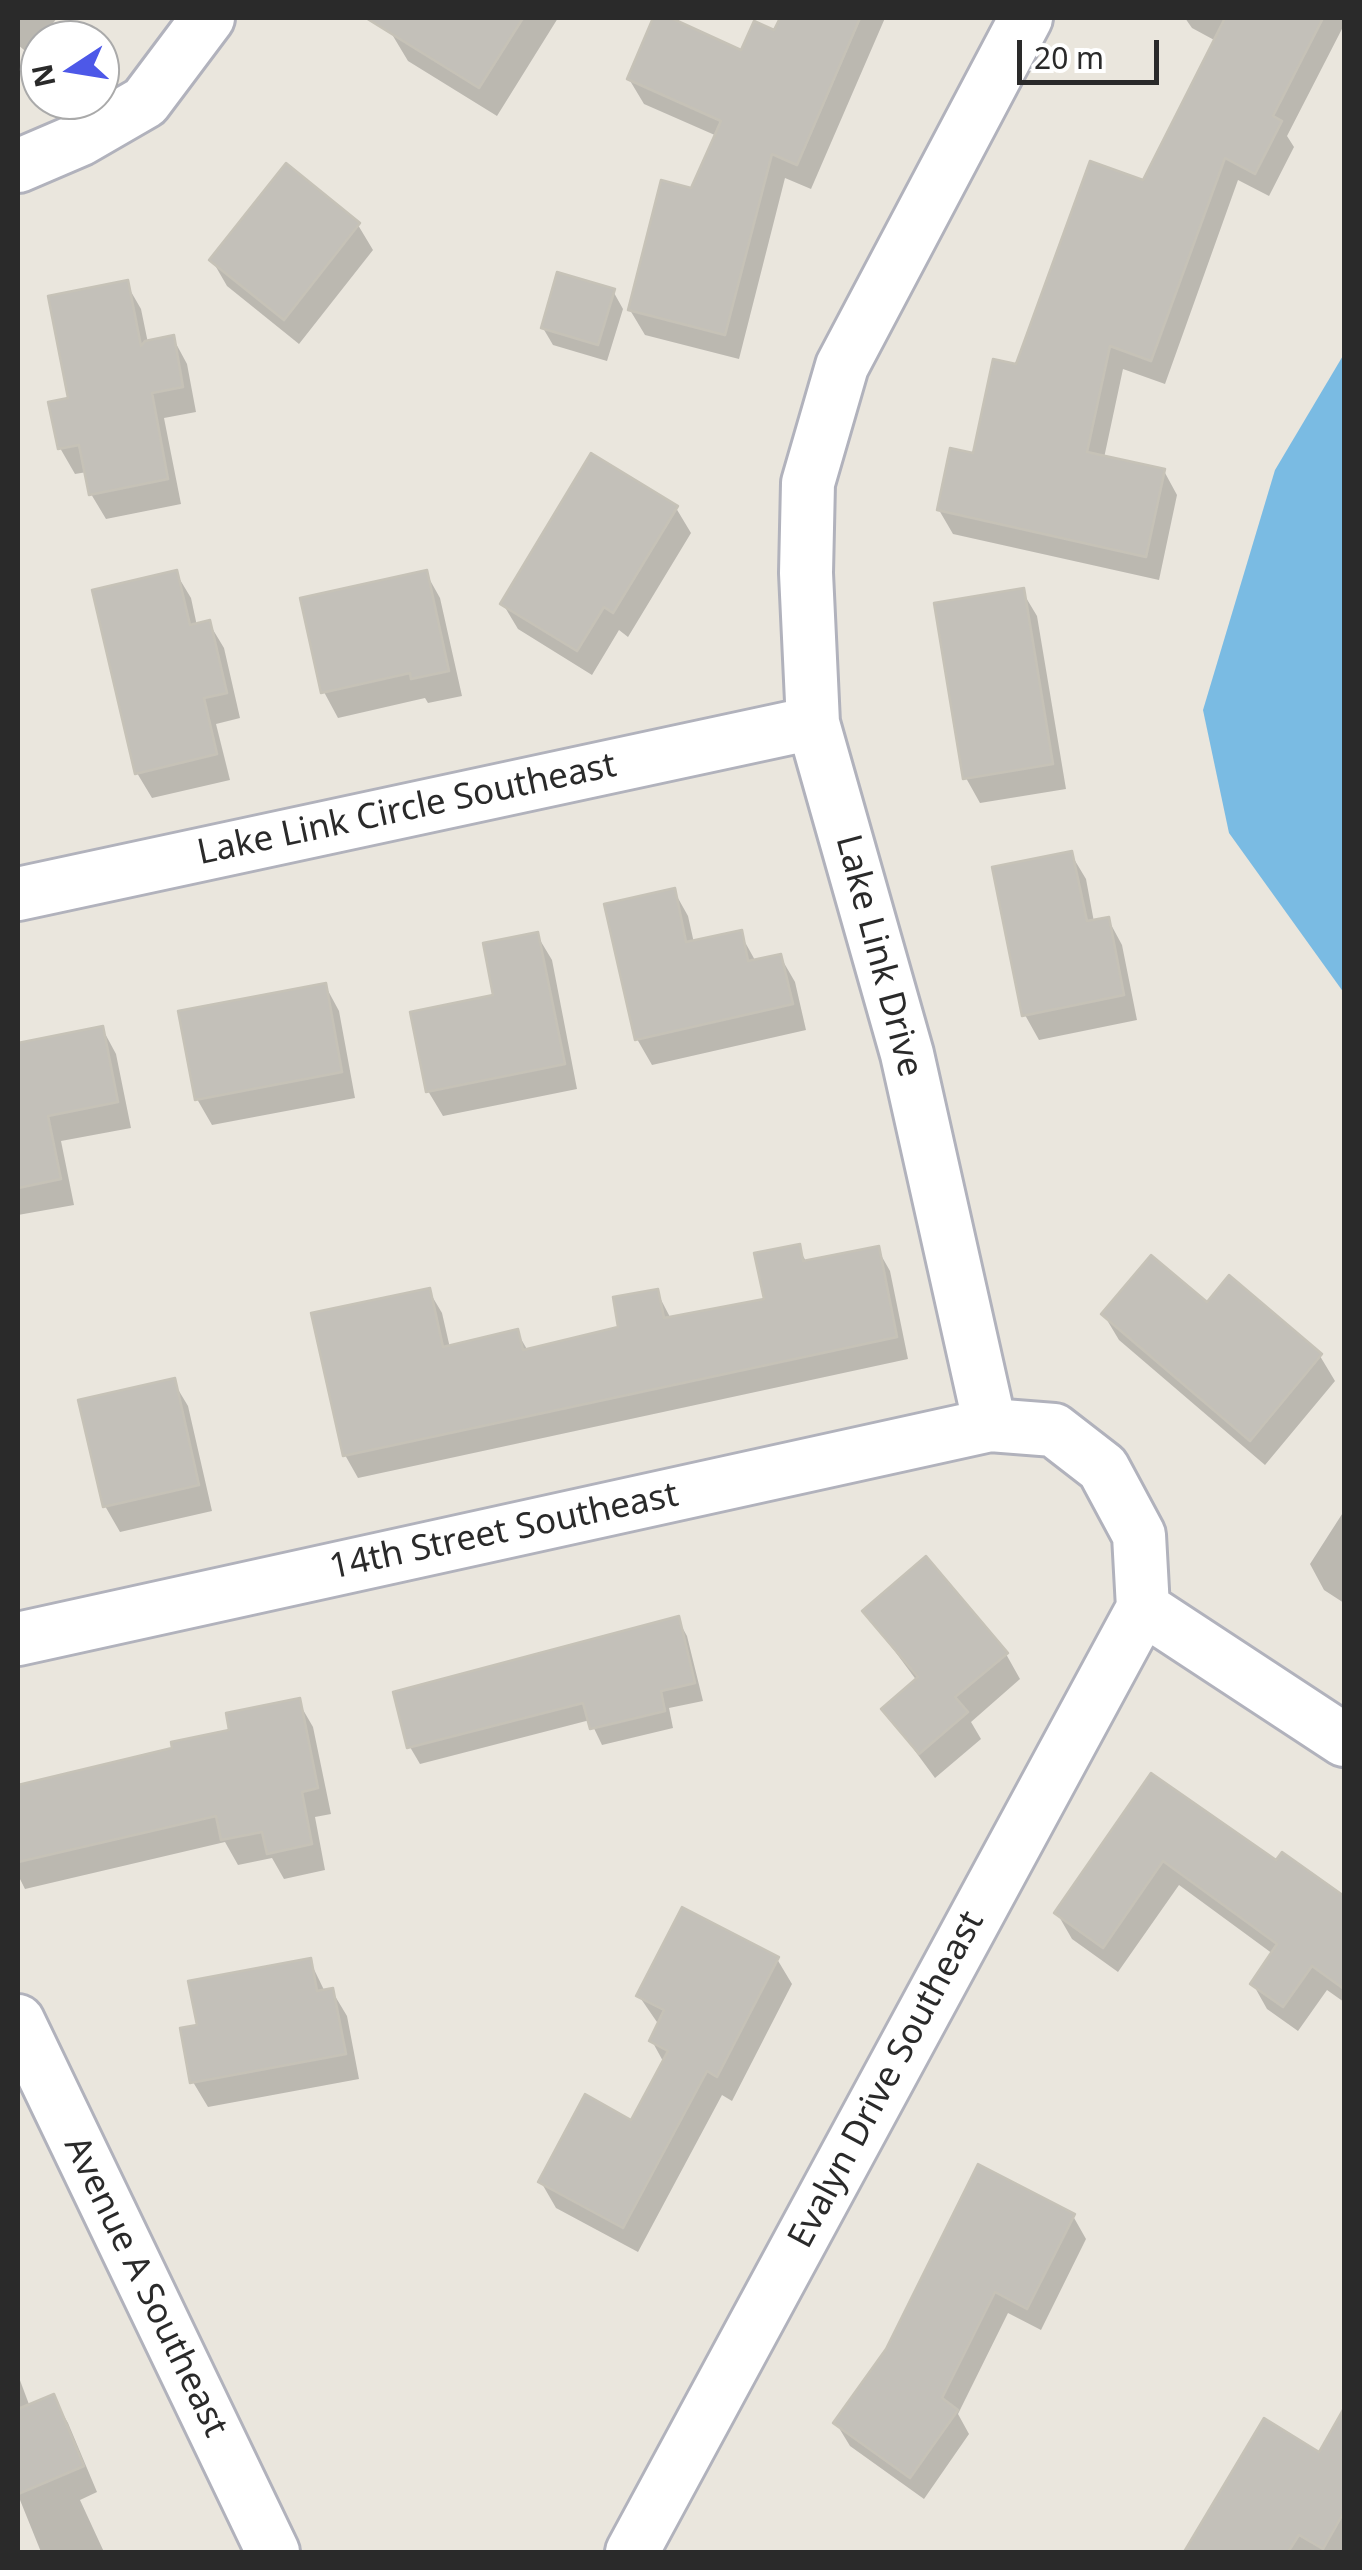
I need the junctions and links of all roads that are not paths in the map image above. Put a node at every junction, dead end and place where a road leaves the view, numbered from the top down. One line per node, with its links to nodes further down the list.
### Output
1 (208, 18): 3 (street)
2 (1026, 18): 4 (street, Lake Link Drive)
3 (18, 166)
4 (813, 723): 5 (street, Lake Link Circle Southeast); 6 (street, Lake Link Drive)
5 (19, 886)
6 (990, 1425): 7 (street); 8 (street, 14th Street Southeast)
7 (1144, 1608): 9 (street); 12 (street, Evalyn Drive Southeast)
8 (18, 1639)
9 (1344, 1740)
10 (18, 2021): 11 (street, Avenue A Southeast)
11 (273, 2552)
12 (632, 2552)

